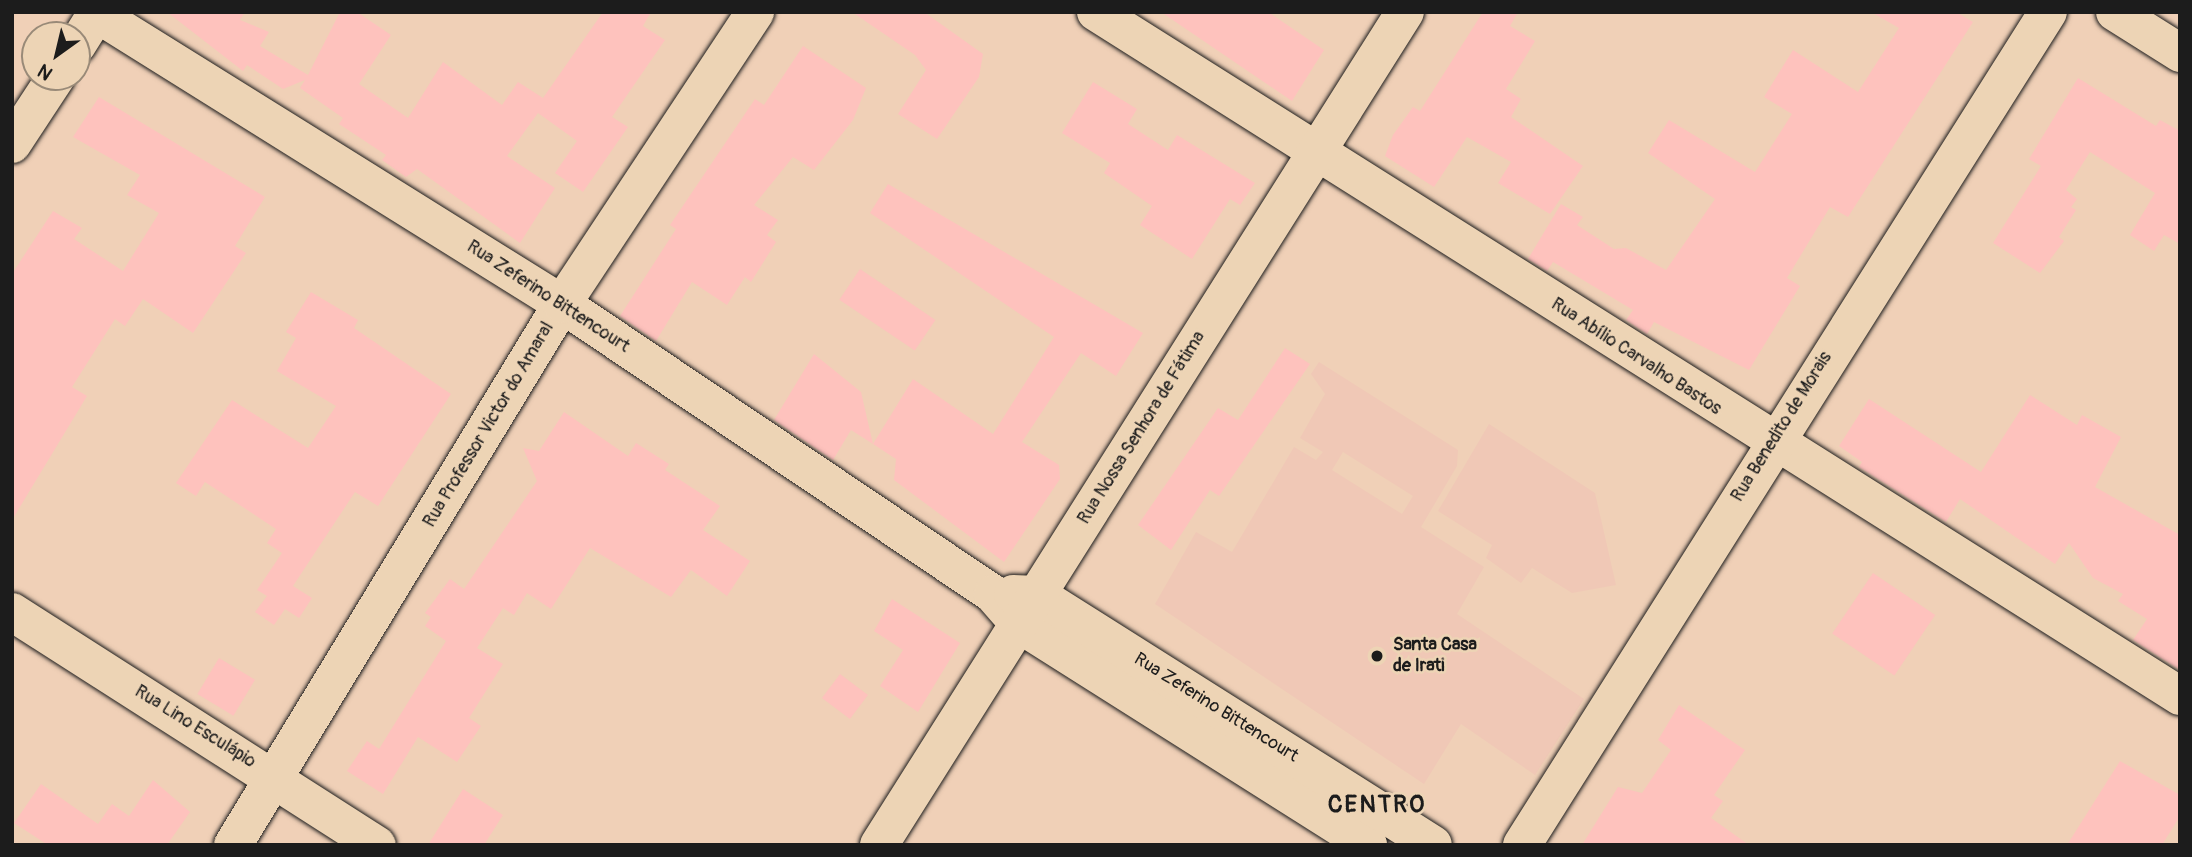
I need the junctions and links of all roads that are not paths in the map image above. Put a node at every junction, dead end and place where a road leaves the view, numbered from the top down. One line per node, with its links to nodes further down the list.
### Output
1 (755, 12): 11 (street, Rua Professor Victor do Amaral)
2 (1096, 12): 10 (street, Rua Abílio Carvalho Bastos)
3 (1405, 12): 10 (street, Rua Nossa Senhora de Fátima)
4 (2048, 12): 12 (street, Rua Benedito de Morais)
5 (2115, 12): 7 (street)
6 (92, 21): 11 (street, Rua Zeferino Bittencourt)
7 (2180, 53)
8 (47, 91): 9 (street)
9 (12, 144)
10 (1315, 153): 12 (street, Rua Abílio Carvalho Bastos); 13 (street, Rua Nossa Senhora de Fátima)
11 (562, 304): 13 (street, Rua Zeferino Bittencourt); 16 (street, Rua Professor Victor do Amaral)
12 (1770, 443): 15 (street, Rua Abílio Carvalho Bastos); 22 (street, Rua Benedito de Morais)
13 (1028, 609): 19 (street, Rua Nossa Senhora de Fátima); 20 (street, Rua Zeferino Bittencourt); 21 (street, Rua Zeferino Bittencourt)
14 (12, 612): 16 (street, Rua Lino Esculápio)
15 (2180, 696)
16 (276, 778): 17 (street, Rua Professor Victor do Amaral); 18 (street, Rua Lino Esculápio)
17 (233, 845)
18 (377, 845)
19 (879, 845)
20 (1368, 845)
21 (1433, 845)
22 (1521, 845)

